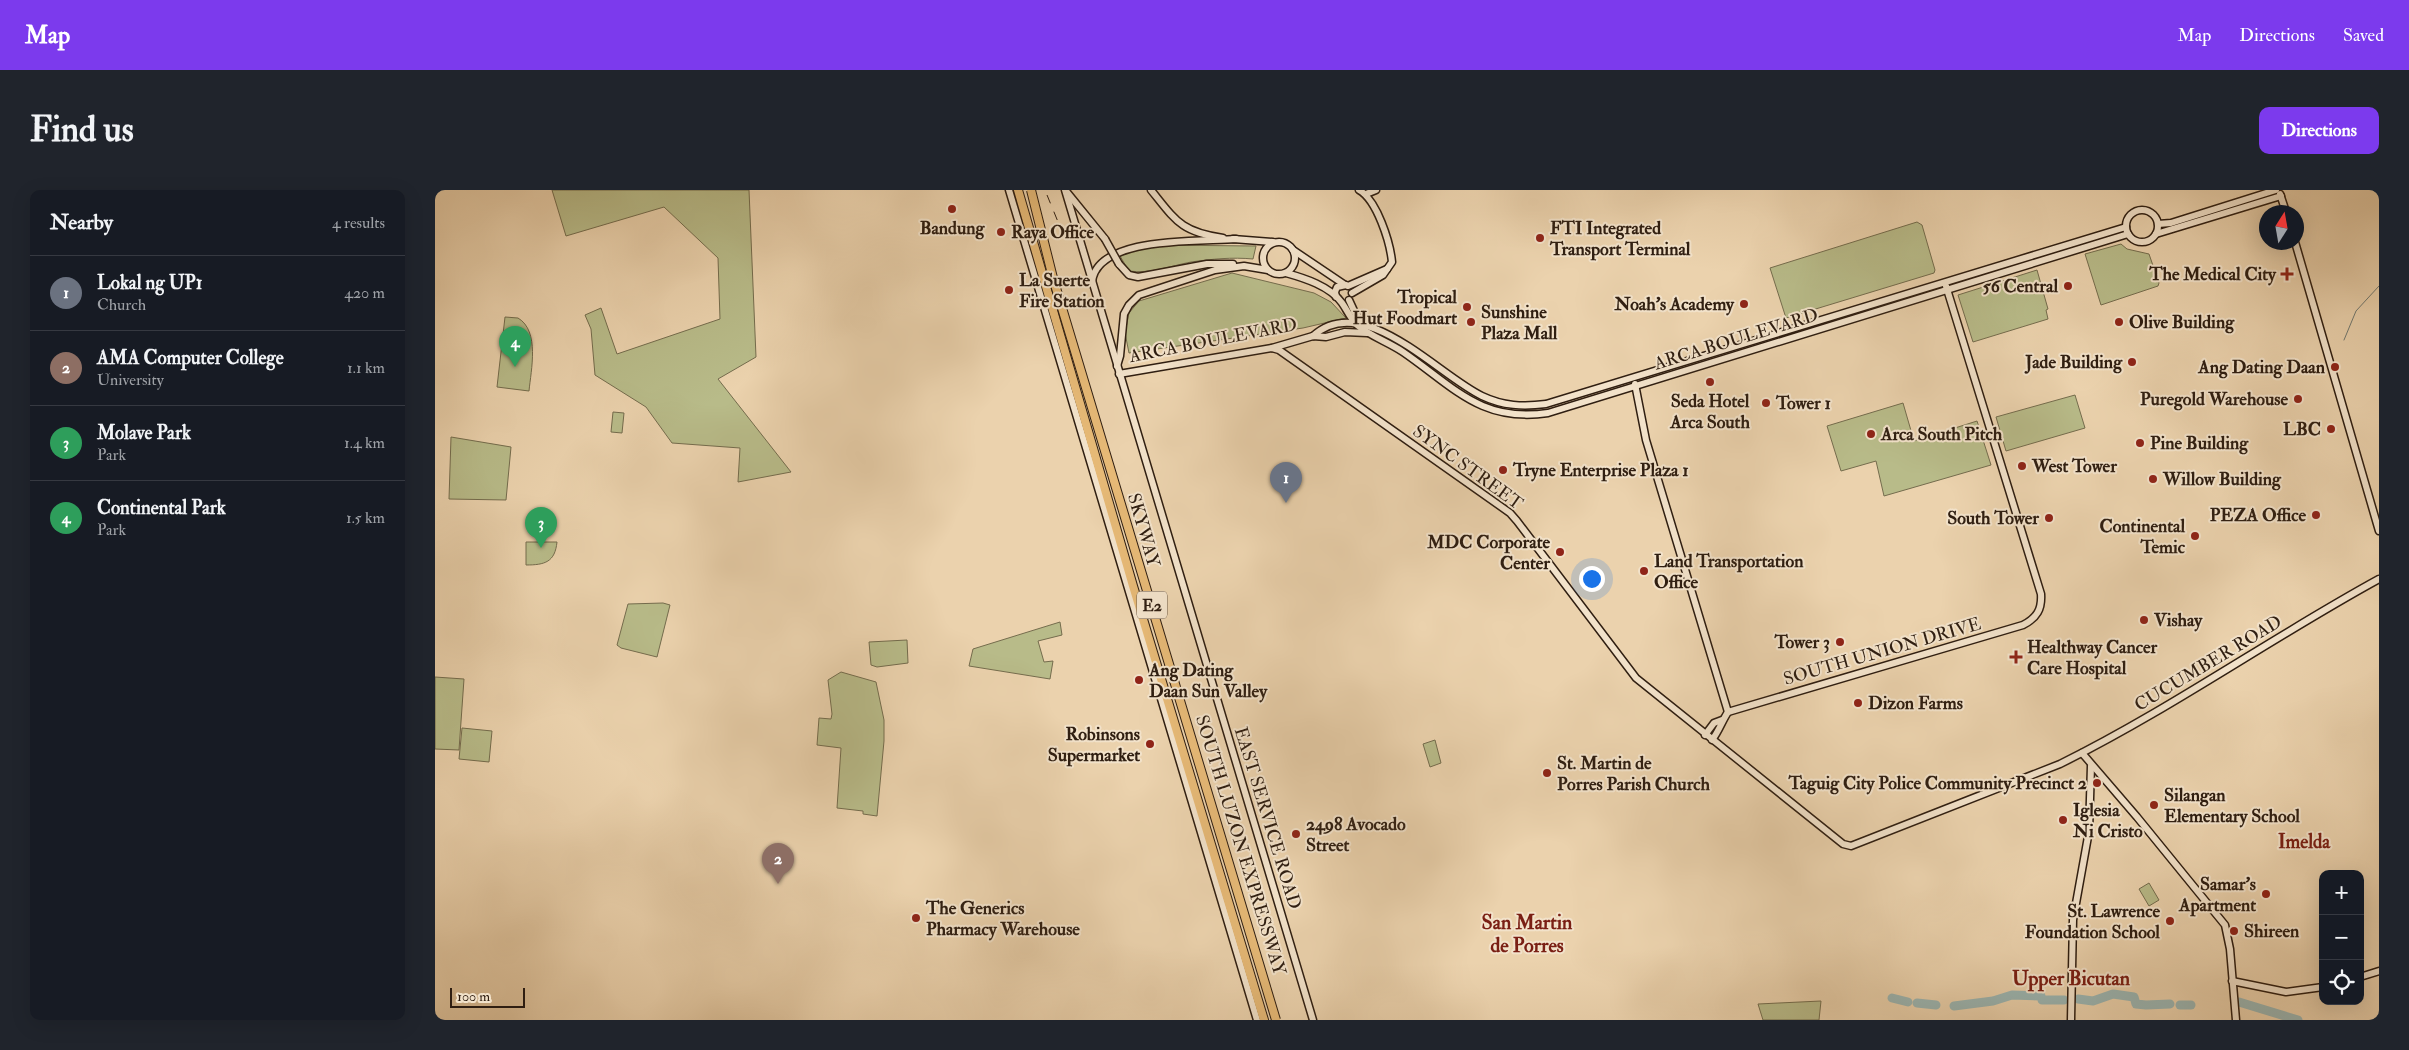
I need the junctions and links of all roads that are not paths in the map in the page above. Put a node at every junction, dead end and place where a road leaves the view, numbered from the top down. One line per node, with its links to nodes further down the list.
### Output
1 (1009, 190): 51 (street)
2 (1018, 190): 52 (highway, SOUTH LUZON EXPRESSWAY / E2)
3 (1024, 190): 52 (highway, SKYWAY / E2)
4 (1030, 190): 53 (highway, SKYWAY / E2, bridge)
5 (1065, 190): 20 (street, bridge); 24 (street, EAST SERVICE ROAD)
6 (1151, 190): 16 (street)
7 (1359, 190): 10 (street)
8 (1376, 190): 10 (street)
9 (2279, 192): 11 (street); 12 (street); 15 (street)
10 (1366, 194): 21 (street)
11 (2284, 205)
12 (2157, 224): 13 (street); 15 (street)
13 (2126, 227): 14 (street); 26 (street, ARCA BOULEVARD)
14 (2128, 234): 15 (street); 26 (street, ARCA BOULEVARD)
15 (2155, 234)
16 (1236, 239): 17 (street); 24 (street)
17 (1273, 242): 18 (street); 22 (street)
18 (1293, 250): 23 (street); 25 (street)
19 (2297, 250): 39 (street)
20 (1244, 266): 22 (street, EAST SERVICE ROAD); 35 (street, EAST SERVICE ROAD)
21 (1388, 268): 25 (street); 27 (street)
22 (1268, 270): 23 (street)
23 (1286, 273): 28 (street, ARCA BOULEVARD)
24 (1092, 284): 35 (street, EAST SERVICE ROAD)
25 (1347, 285): 27 (street, ARCA BOULEVARD); 28 (street)
26 (1946, 286): 37 (street, ARCA BOULEVARD); 38 (street, ARCA BOULEVARD); 41 (street, SOUTH UNION DRIVE)
27 (1351, 296): 28 (street); 30 (street, ARCA BOULEVARD)
28 (1339, 299): 29 (street, ARCA BOULEVARD)
29 (1356, 324): 30 (street, ARCA BOULEVARD); 31 (street, ARCA BOULEVARD)
30 (1367, 329): 31 (street, ARCA BOULEVARD); 37 (street, ARCA BOULEVARD); 38 (street, ARCA BOULEVARD)
31 (1313, 336): 32 (street, ARCA BOULEVARD)
32 (1297, 341): 33 (street, ARCA BOULEVARD); 34 (street)
33 (1272, 348): 34 (street); 36 (street, ARCA BOULEVARD)
34 (1290, 358): 43 (street, SYNC STREET)
35 (1117, 366): 36 (street, EAST SERVICE ROAD)
36 (1119, 374): 54 (street, EAST SERVICE ROAD)
37 (1635, 378): 38 (street)
38 (1635, 386): 41 (street)
39 (2379, 531)
40 (2379, 578): 45 (street, CUCUMBER ROAD)
41 (1728, 712): 42 (street)
42 (1722, 720): 43 (street); 44 (street)
43 (1705, 735): 44 (street, SYNC STREET)
44 (1712, 740): 45 (street, CUCUMBER ROAD)
45 (2082, 753): 46 (street)
46 (2091, 766): 49 (street); 55 (street)
47 (2379, 972): 48 (street)
48 (2364, 976)
49 (2232, 981): 50 (street); 56 (street)
50 (2319, 988)
51 (1257, 1020)
52 (1266, 1020)
53 (1277, 1020)
54 (1313, 1020)
55 (2071, 1020)
56 (2236, 1020)

